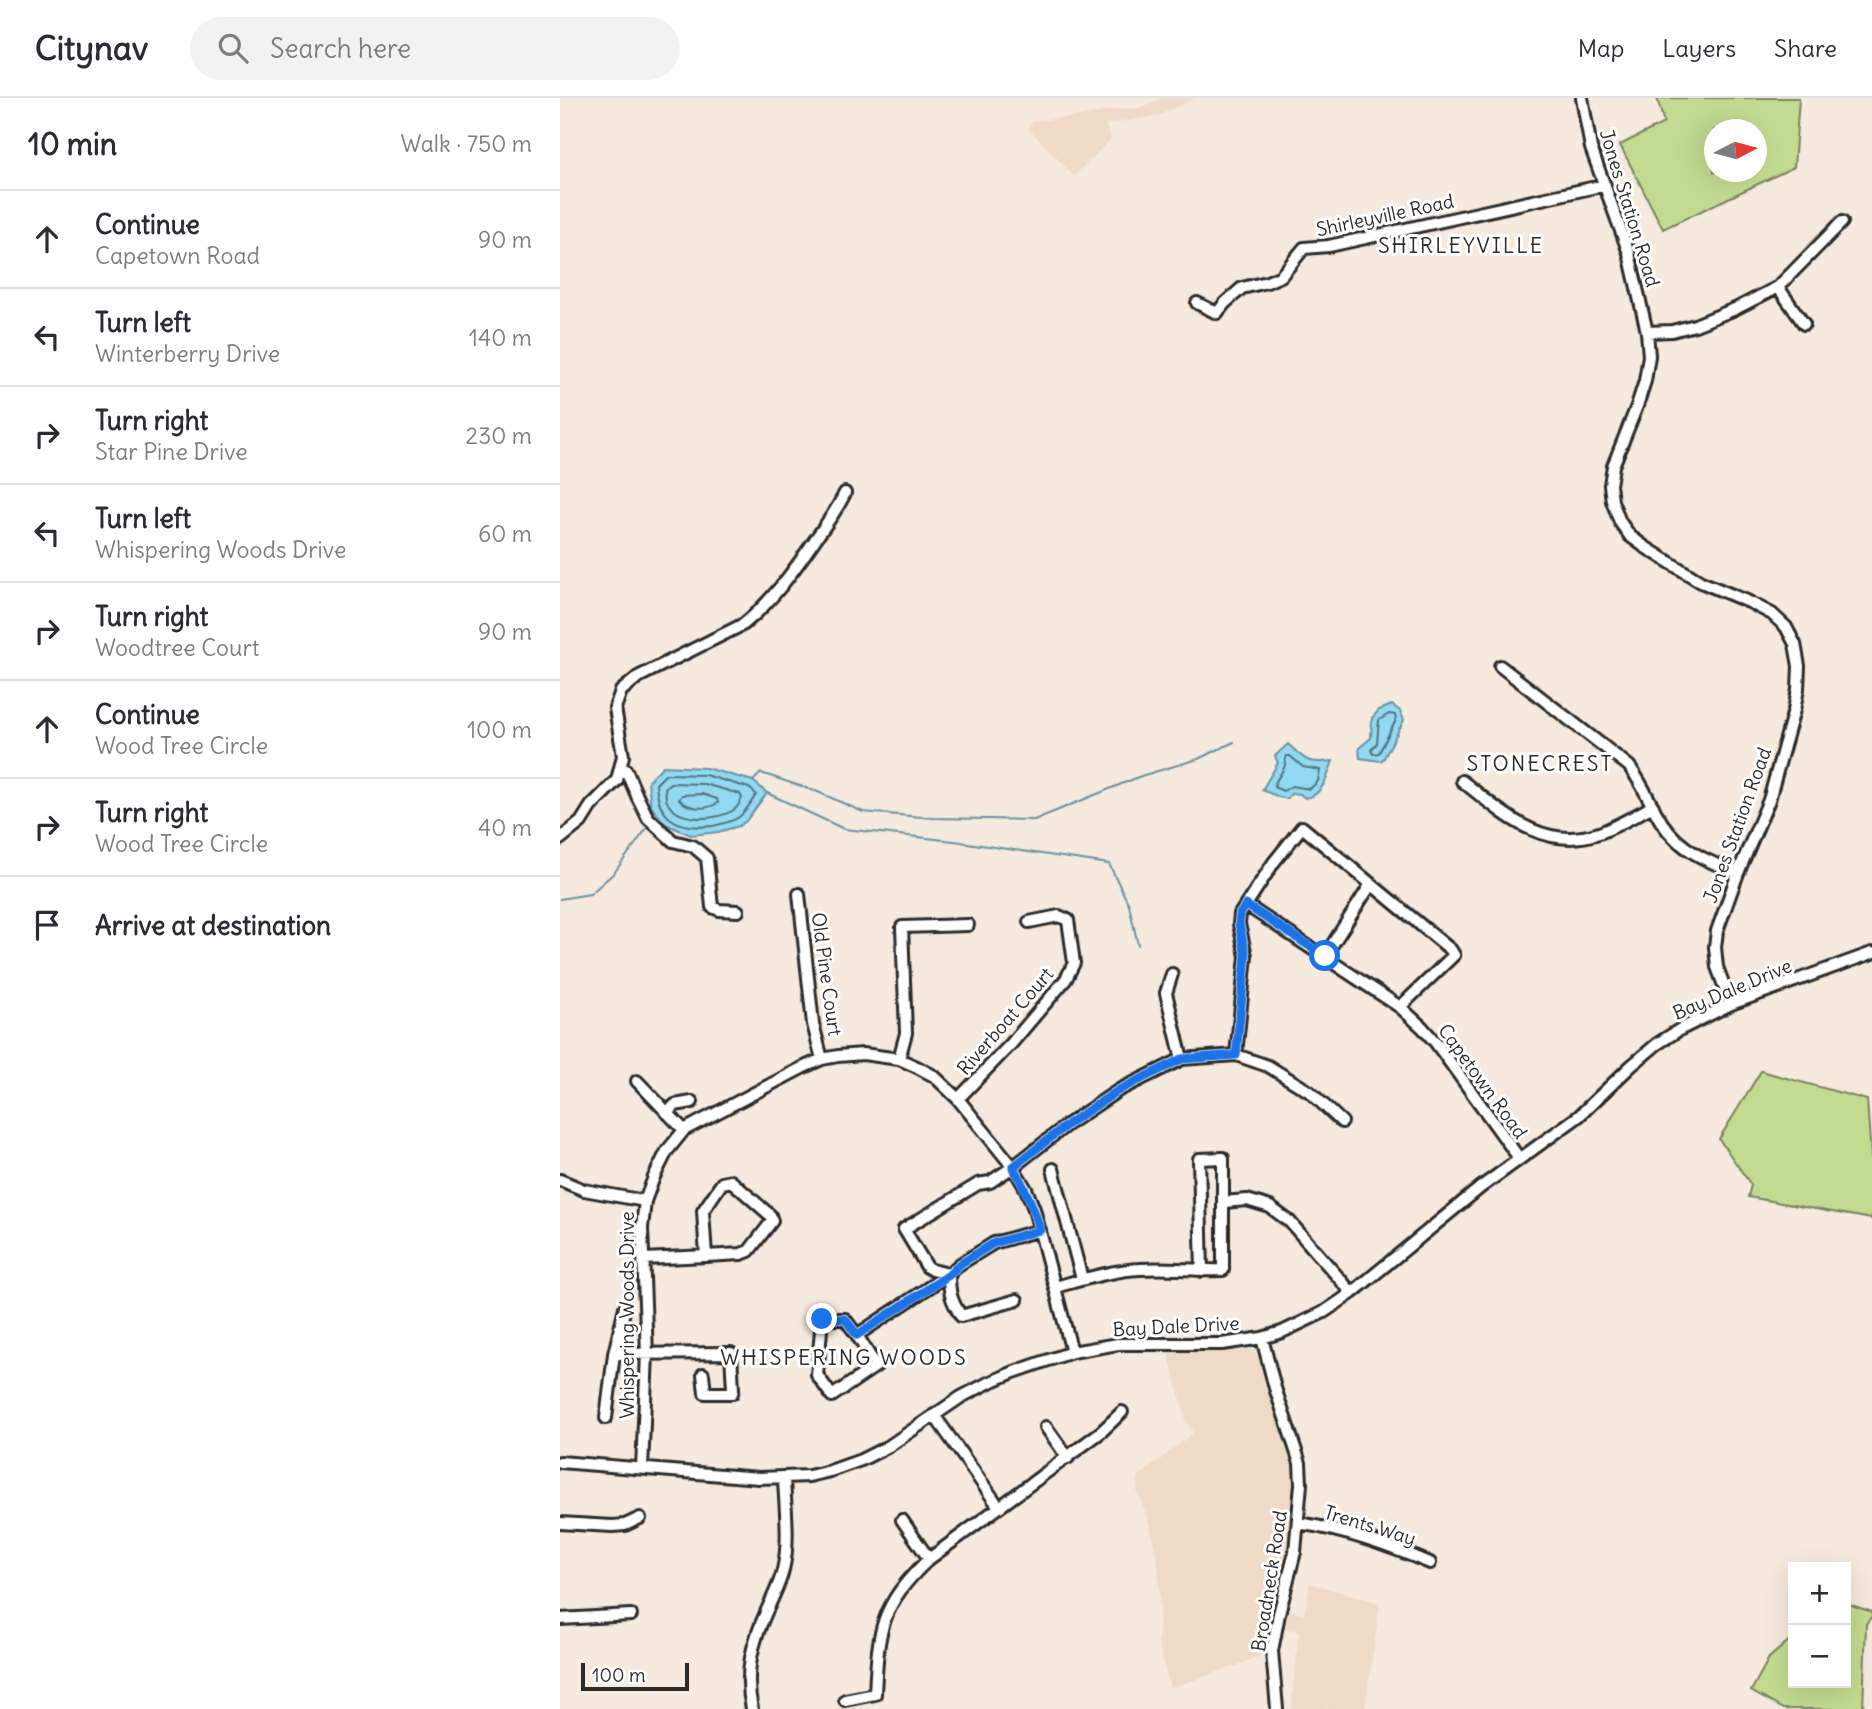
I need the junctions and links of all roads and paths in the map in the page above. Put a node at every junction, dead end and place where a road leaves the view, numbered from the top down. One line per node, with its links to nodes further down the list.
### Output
1 (1582, 98): 2 (street, Jones Station Road)
2 (1605, 185): 5 (street, Shirleyville Road); 7 (street, Jones Station Road)
3 (1842, 222): 4 (street)
4 (1778, 287): 6 (street); 7 (street)
5 (1197, 303)
6 (1804, 324)
7 (1647, 332): 14 (street, Jones Station Road)
8 (845, 493): 10 (street)
9 (1500, 666): 12 (street)
10 (621, 767): 13 (street); 18 (street)
11 (1462, 780): 12 (street)
12 (1653, 806): 14 (street)
13 (560, 839)
14 (1738, 873): 24 (street, Jones Station Road)
15 (1371, 884): 17 (street); 22 (street); 25 (street)
16 (799, 894): 27 (street, Old Pine Court)
17 (1246, 905): 22 (street, Capetown Road); 26 (street)
18 (738, 911)
19 (1029, 922): 31 (street, Riverboat Court)
20 (968, 925): 28 (street)
21 (1872, 953): 24 (street, Bay Dale Drive)
22 (1325, 956): 25 (street, Capetown Road)
23 (1172, 974): 29 (street)
24 (1731, 1004): 36 (street, Bay Dale Drive)
25 (1400, 1007): 36 (street, Capetown Road)
26 (1236, 1055): 29 (street); 34 (street)
27 (822, 1059): 28 (street, Whispering Woods Drive); 35 (street, Whispering Woods Drive)
28 (899, 1059): 31 (street, Whispering Woods Drive)
29 (1182, 1059): 37 (street)
30 (637, 1081): 33 (street)
31 (958, 1099): 37 (street, Whispering Woods Drive)
32 (692, 1102): 33 (street)
33 (667, 1113): 35 (street)
34 (1342, 1122)
35 (684, 1130): 40 (street, Whispering Woods Drive)
36 (1519, 1158): 49 (street, Bay Dale Drive)
37 (1013, 1167): 42 (street, Whispering Woods Drive); 46 (street)
38 (1053, 1169): 47 (street)
39 (560, 1180): 40 (street)
40 (645, 1201): 44 (street, Whispering Woods Drive)
41 (1223, 1202): 45 (street); 45 (street); 49 (street)
42 (1040, 1230): 46 (street); 48 (street, Whispering Woods Drive)
43 (706, 1256): 43 (street); 44 (street)
44 (644, 1259): 56 (street, Whispering Woods Drive)
45 (1202, 1271): 47 (street)
46 (949, 1275): 50 (street); 52 (street)
47 (1082, 1279): 48 (street)
48 (1055, 1287): 54 (street, Whispering Woods Drive)
49 (1352, 1293): 53 (street, Bay Dale Drive)
50 (1017, 1300)
51 (625, 1307): 55 (street)
52 (857, 1335): 52 (street)
53 (1262, 1338): 54 (street, Bay Dale Drive); 70 (street, Broadneck Road)
54 (1072, 1352): 59 (street, Bay Dale Drive)
55 (614, 1354): 56 (street); 60 (street)
56 (647, 1354): 57 (street); 64 (street, Whispering Woods Drive)
57 (703, 1374)
58 (1122, 1412): 62 (street)
59 (934, 1415): 65 (street, Bay Dale Drive); 66 (street)
60 (606, 1418)
61 (1046, 1427): 62 (street)
62 (1068, 1458): 66 (street)
63 (560, 1462): 64 (street, Bay Dale Drive)
64 (642, 1468): 65 (street, Bay Dale Drive)
65 (784, 1478): 76 (street)
66 (999, 1507): 71 (street)
67 (640, 1518): 69 (street)
68 (902, 1520): 71 (street)
69 (560, 1522)
70 (1298, 1523): 72 (street, Trents Way); 77 (street, Broadneck Road)
71 (929, 1559): 75 (street)
72 (1430, 1563)
73 (631, 1615): 74 (street)
74 (560, 1619)
75 (845, 1700)
76 (752, 1709)
77 (1278, 1709)

